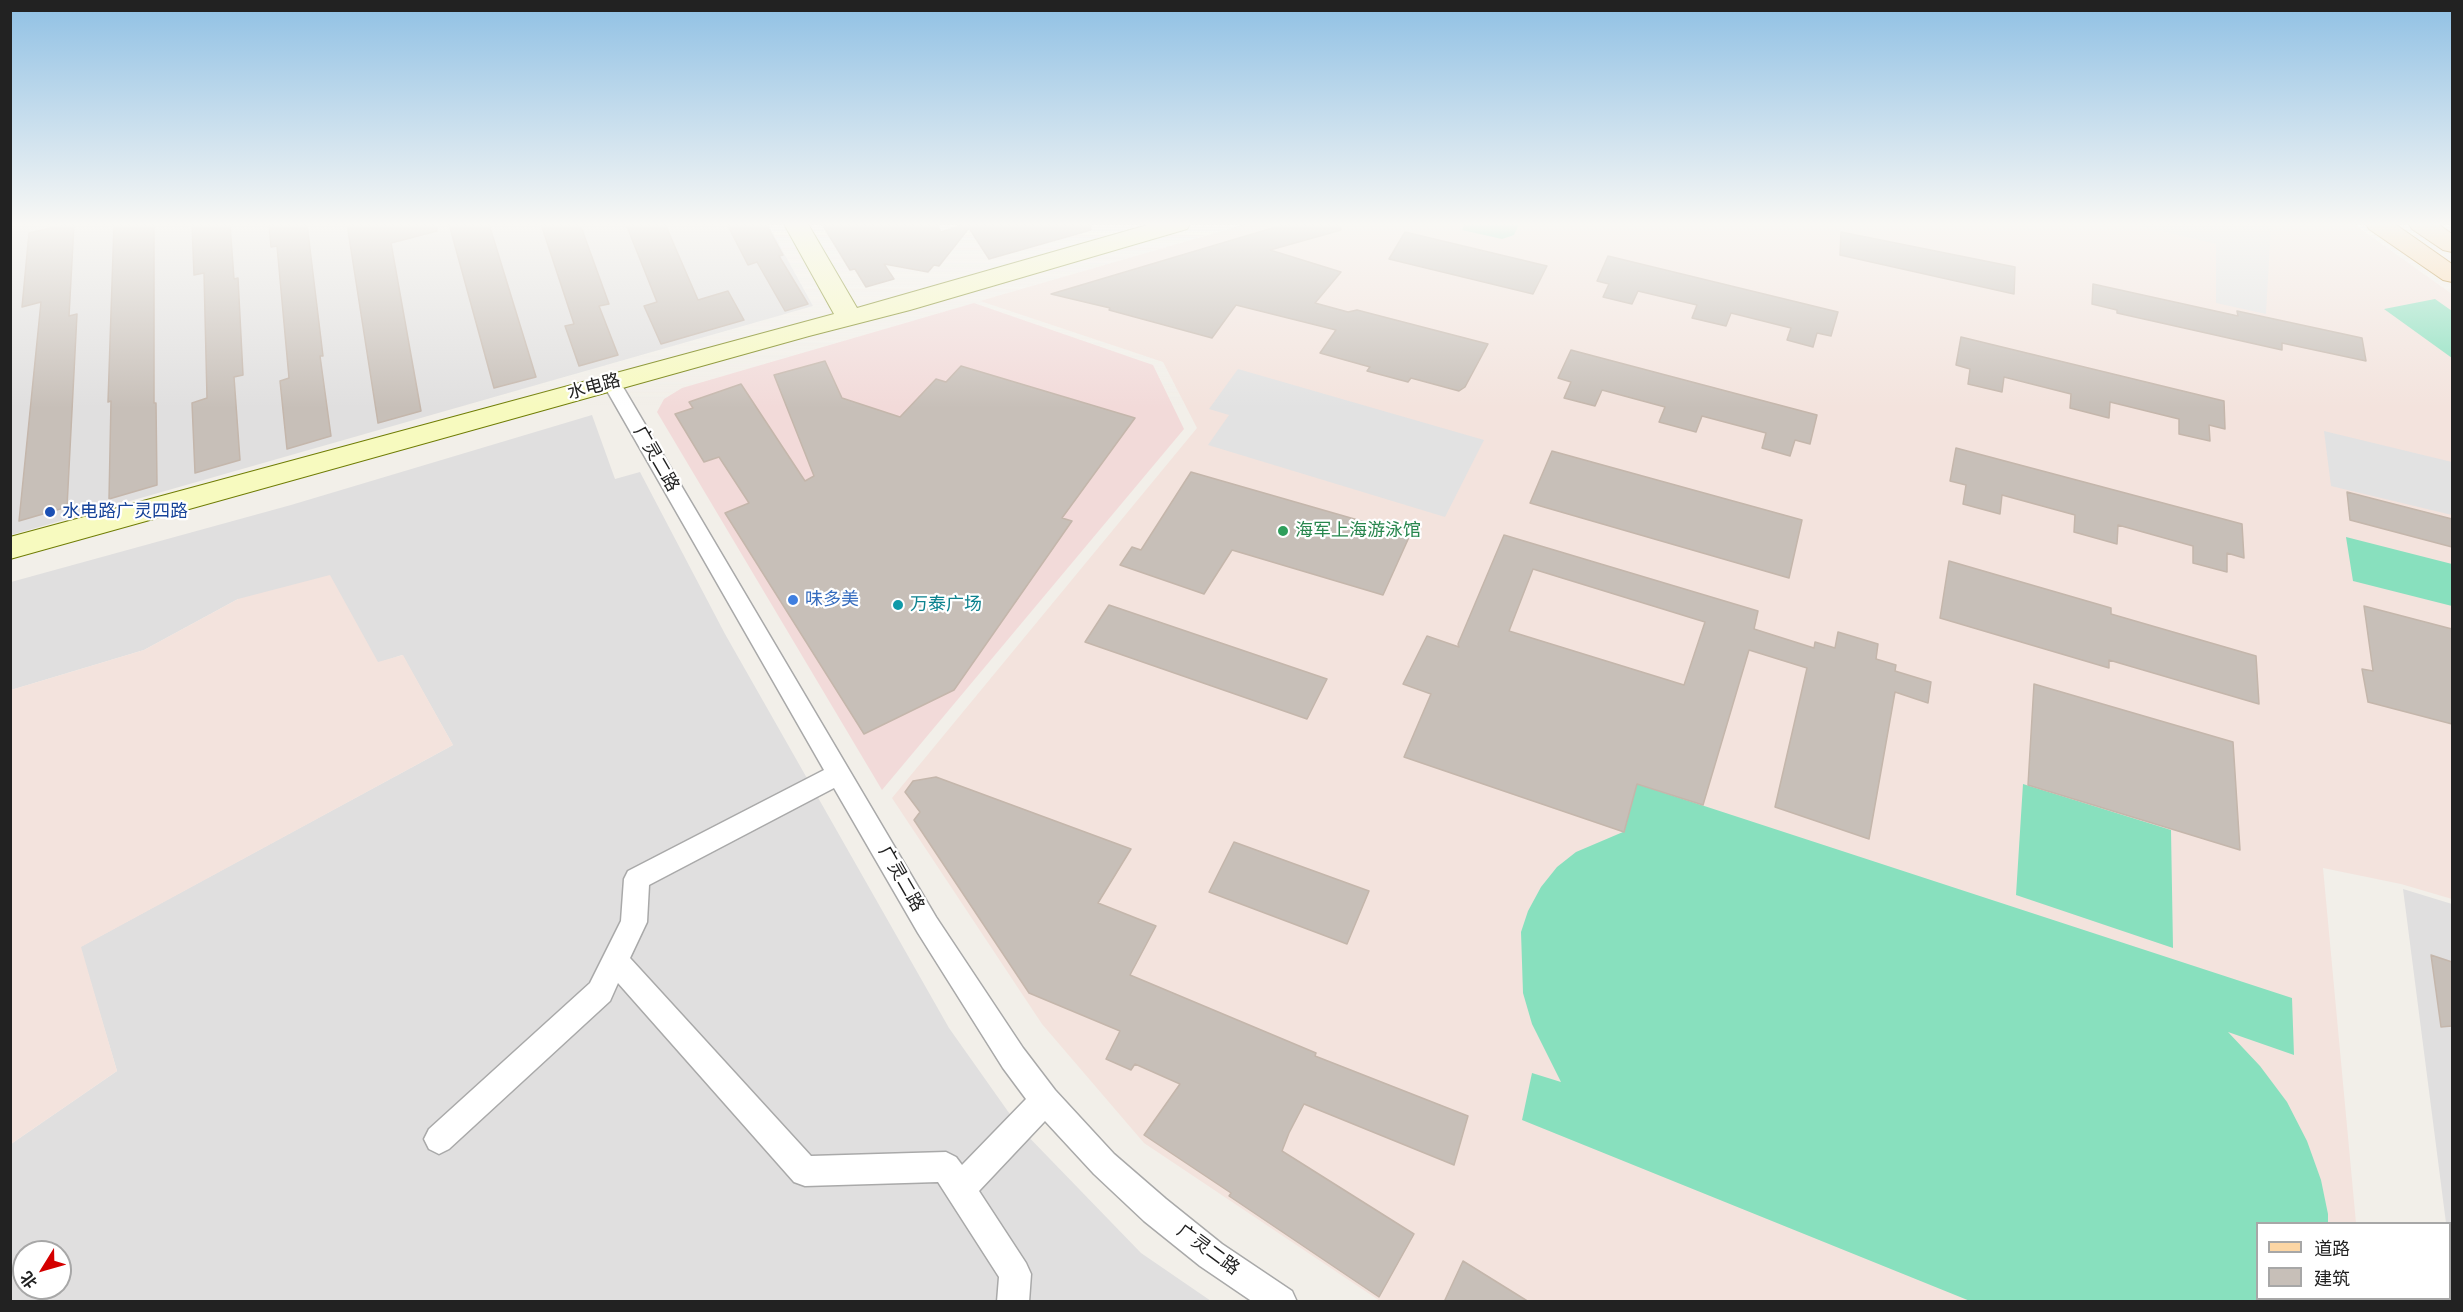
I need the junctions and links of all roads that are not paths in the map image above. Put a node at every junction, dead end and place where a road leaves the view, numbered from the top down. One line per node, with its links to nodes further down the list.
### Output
1 (831, 285): 3 (main road)
2 (961, 285): 3 (main road, 水电路)
3 (849, 317): 4 (main road, 水电路)
4 (611, 382): 5 (main road, 水电路); 6 (street, 广灵二路)
5 (10, 548)
6 (839, 774): 7 (street); 8 (street, 广灵二路)
7 (615, 960): 9 (street); 10 (street)
8 (1045, 1100): 10 (street); 12 (street, 广灵二路)
9 (438, 1139)
10 (960, 1189): 11 (street)
11 (1013, 1302)
12 (1281, 1302)

